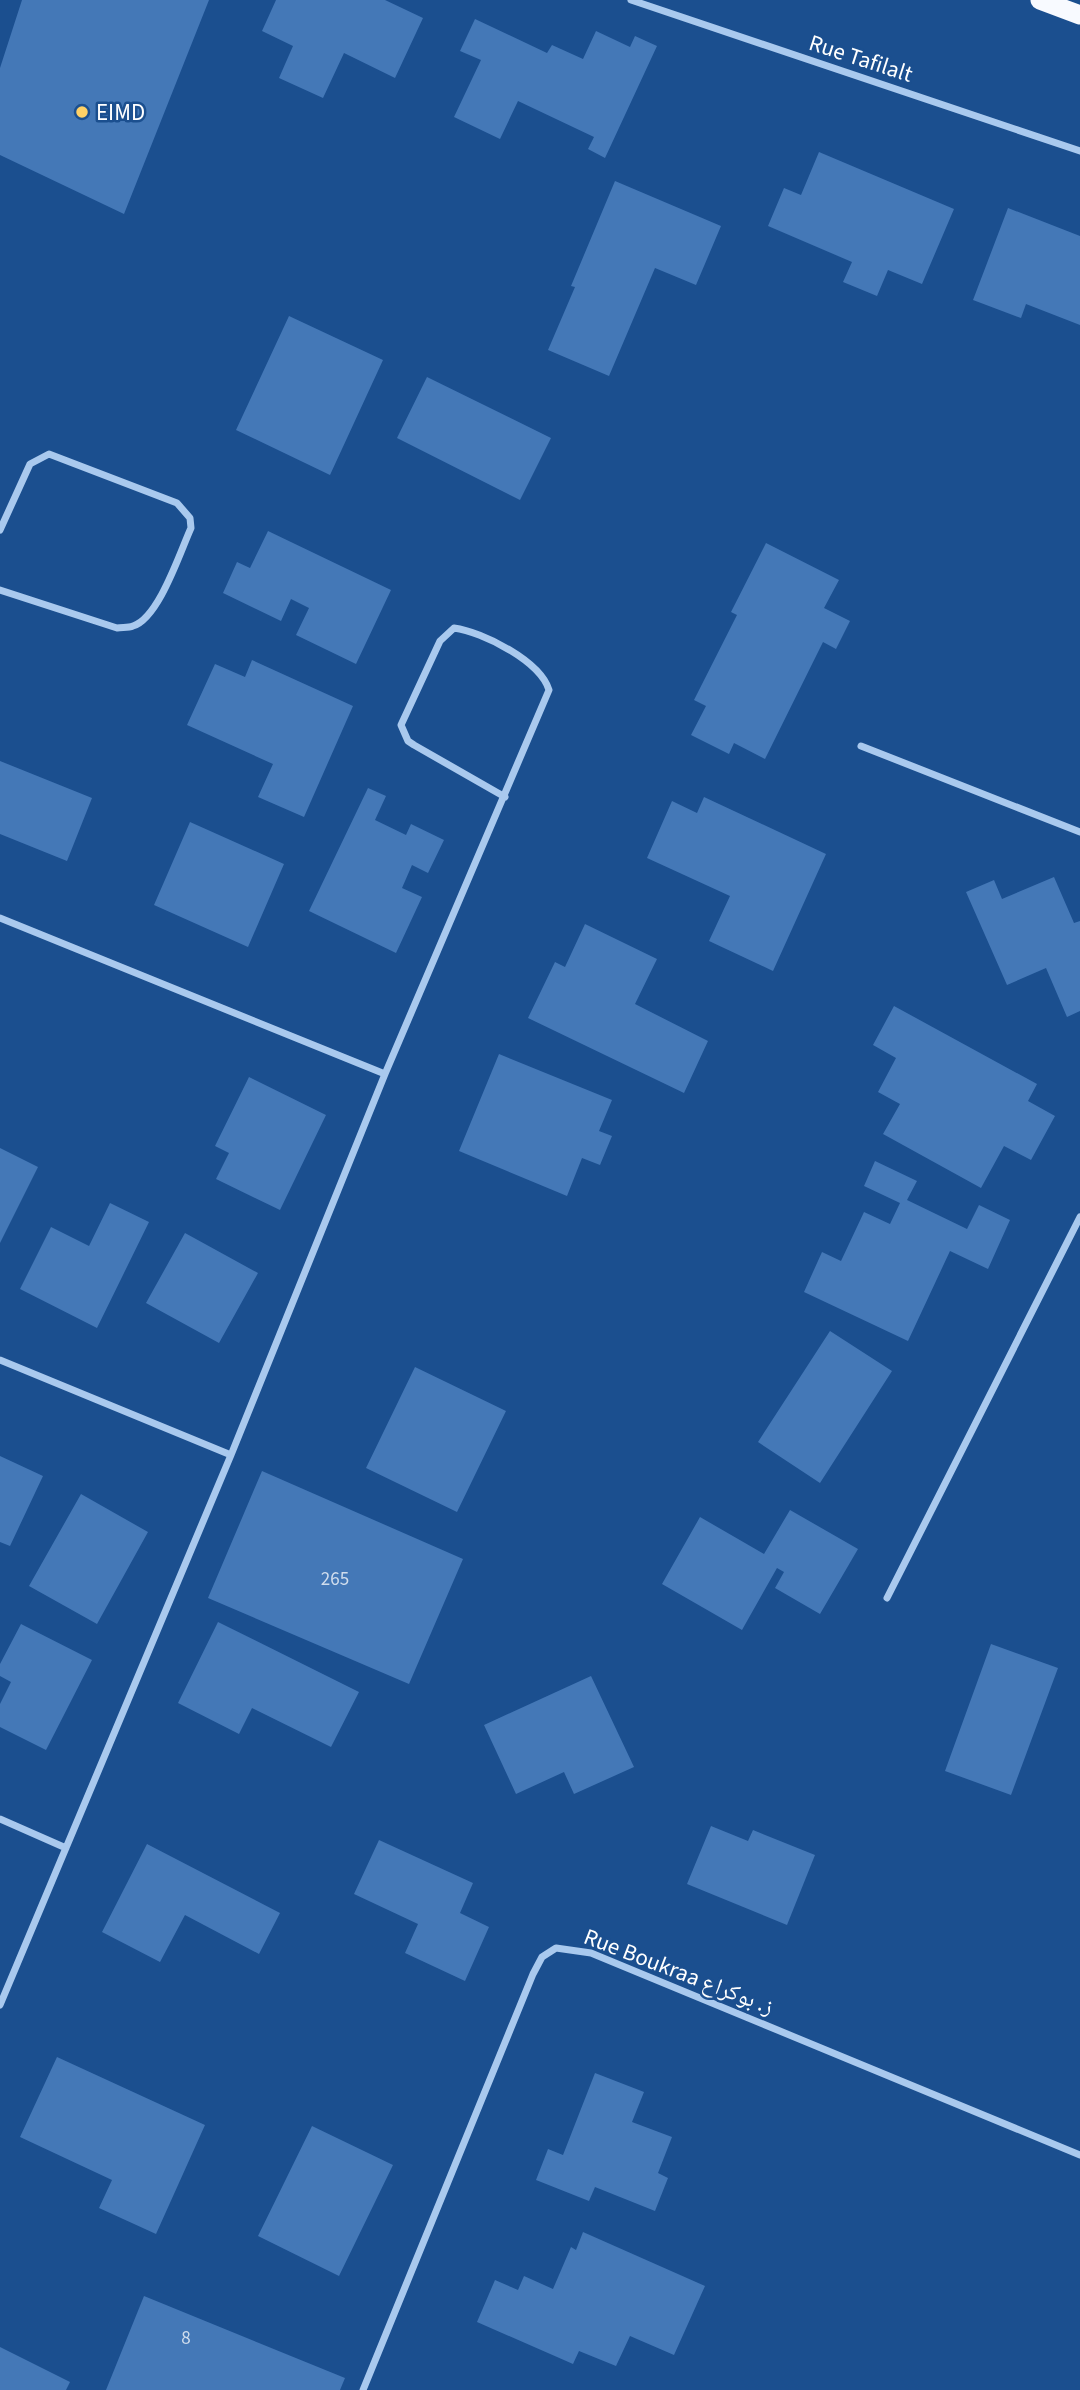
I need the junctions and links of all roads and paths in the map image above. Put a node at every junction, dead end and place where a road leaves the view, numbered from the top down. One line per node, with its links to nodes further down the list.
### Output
1 (631, 0): 4 (street, Rue Tafilalt)
2 (1040, 0): 3 (highway)
3 (1080, 15)
4 (1080, 151)
5 (0, 530): 6 (street)
6 (0, 590)
7 (861, 746): 9 (street)
8 (505, 797): 8 (street); 11 (street)
9 (1080, 832)
10 (0, 918): 11 (street)
11 (385, 1074): 14 (street)
12 (1080, 1217): 15 (street)
13 (0, 1360): 14 (street)
14 (231, 1455): 17 (street)
15 (887, 1598)
16 (0, 1819): 17 (street)
17 (66, 1848): 18 (street)
18 (0, 2005)
19 (1080, 2155): 20 (street, Rue Boukraa ز. بوكراع)
20 (363, 2390)

